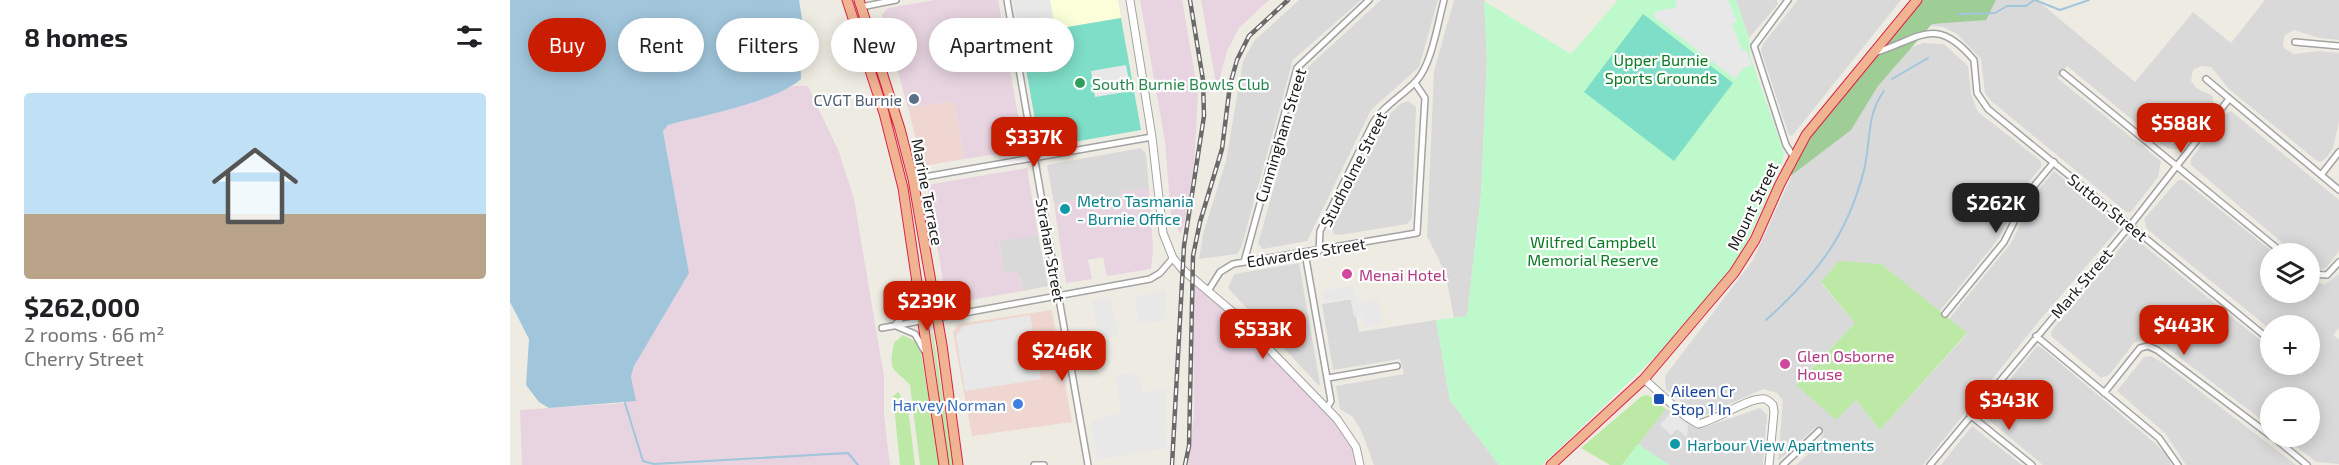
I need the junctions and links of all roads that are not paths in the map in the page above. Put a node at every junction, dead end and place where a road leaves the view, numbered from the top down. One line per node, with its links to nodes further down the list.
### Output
1 (847, 0): 34 (highway, Marine Terrace)
2 (896, 0): 9 (street)
3 (1007, 0): 20 (street, Strahan Street)
4 (1130, 0): 17 (street)
5 (1369, 0): 31 (street, Cunningham Street)
6 (1444, 0): 15 (street, Studholme Street)
7 (1788, 0): 19 (street)
8 (1917, 0): 12 (highway, Mount Street)
9 (860, 4): 24 (highway, Marine Terrace)
10 (2295, 42): 11 (street)
11 (2339, 46)
12 (1876, 52): 19 (highway, Mount Street); 21 (street, Sutton Street)
13 (2063, 73): 22 (street)
14 (2206, 80): 16 (street)
15 (1415, 83): 28 (street, Studholme Street); 28 (street, Edwardes Street)
16 (2229, 99): 22 (street, Mark Street); 23 (street)
17 (1152, 136): 20 (street); 30 (street)
18 (2339, 152): 23 (street)
19 (1793, 156): 47 (highway, Mount Street)
20 (1034, 157): 24 (street); 36 (street, Strahan Street)
21 (2054, 162): 26 (street, Sutton Street); 37 (street)
22 (2176, 165): 26 (street, Mark Street); 27 (street)
23 (2321, 175): 25 (street)
24 (913, 178): 38 (highway, Marine Terrace)
25 (2339, 190)
26 (2130, 225): 42 (street, Sutton Street); 43 (street, Mark Street)
27 (2271, 243)
28 (1319, 251): 29 (street, Edwardes Street)
29 (1305, 253): 31 (street, Edwardes Street); 46 (street)
30 (1173, 258): 35 (street); 36 (street)
31 (1244, 262): 35 (street, Edwardes Street)
32 (2339, 262): 33 (street)
33 (2320, 275)
34 (919, 284): 39 (highway, Marine Terrace); 40 (street)
35 (1208, 291): 49 (street)
36 (1059, 296): 38 (street); 58 (street, Strahan Street)
37 (1945, 314)
38 (936, 316): 39 (street); 55 (highway, Marine Terrace)
39 (924, 318): 40 (street); 45 (highway, Marine Terrace)
40 (895, 326): 41 (street); 45 (street)
41 (882, 328)
42 (2260, 331)
43 (2036, 336): 48 (street); 50 (street, Mark Street)
44 (1397, 366): 46 (street)
45 (931, 367): 54 (highway, Marine Terrace)
46 (1328, 378): 49 (street)
47 (1644, 379): 60 (highway, Mount Street); 61 (street)
48 (2104, 393): 51 (street); 65 (street)
49 (1327, 408): 59 (street)
50 (1970, 415): 63 (street, Mark Street); 64 (street)
51 (2260, 427)
52 (1819, 431): 62 (street)
53 (2285, 447): 66 (street)
54 (944, 465)
55 (958, 465)
56 (1034, 465): 57 (street)
57 (1044, 465)
58 (1088, 465)
59 (1360, 465)
60 (1551, 465)
61 (1769, 465)
62 (1783, 465)
63 (1930, 465)
64 (2032, 465)
65 (2178, 465)
66 (2307, 465)

